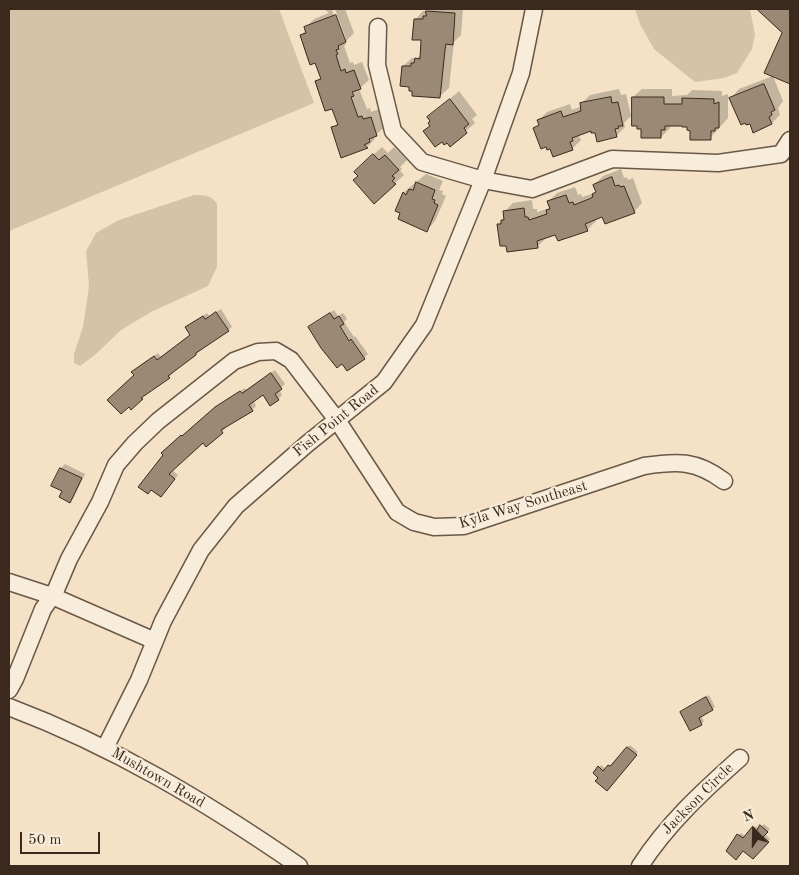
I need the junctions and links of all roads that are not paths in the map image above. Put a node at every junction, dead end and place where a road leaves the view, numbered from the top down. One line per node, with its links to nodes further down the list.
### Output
1 (534, 9): 4 (street, Fish Point Road)
2 (378, 27): 4 (street)
3 (790, 140): 4 (street)
4 (482, 180): 5 (street, Fish Point Road)
5 (337, 420): 6 (street, Kyla Way Southeast); 8 (street, Kyla Way Southeast); 9 (street, Fish Point Road)
6 (724, 481)
7 (9, 582): 8 (street)
8 (52, 596): 9 (street); 10 (street, Kyla Way Southeast)
9 (155, 641): 12 (street, Fish Point Road)
10 (9, 690)
11 (9, 707): 12 (street, Mushtown Road)
12 (105, 748): 14 (street, Mushtown Road)
13 (740, 758): 15 (street, Jackson Circle)
14 (299, 866)
15 (640, 866)

